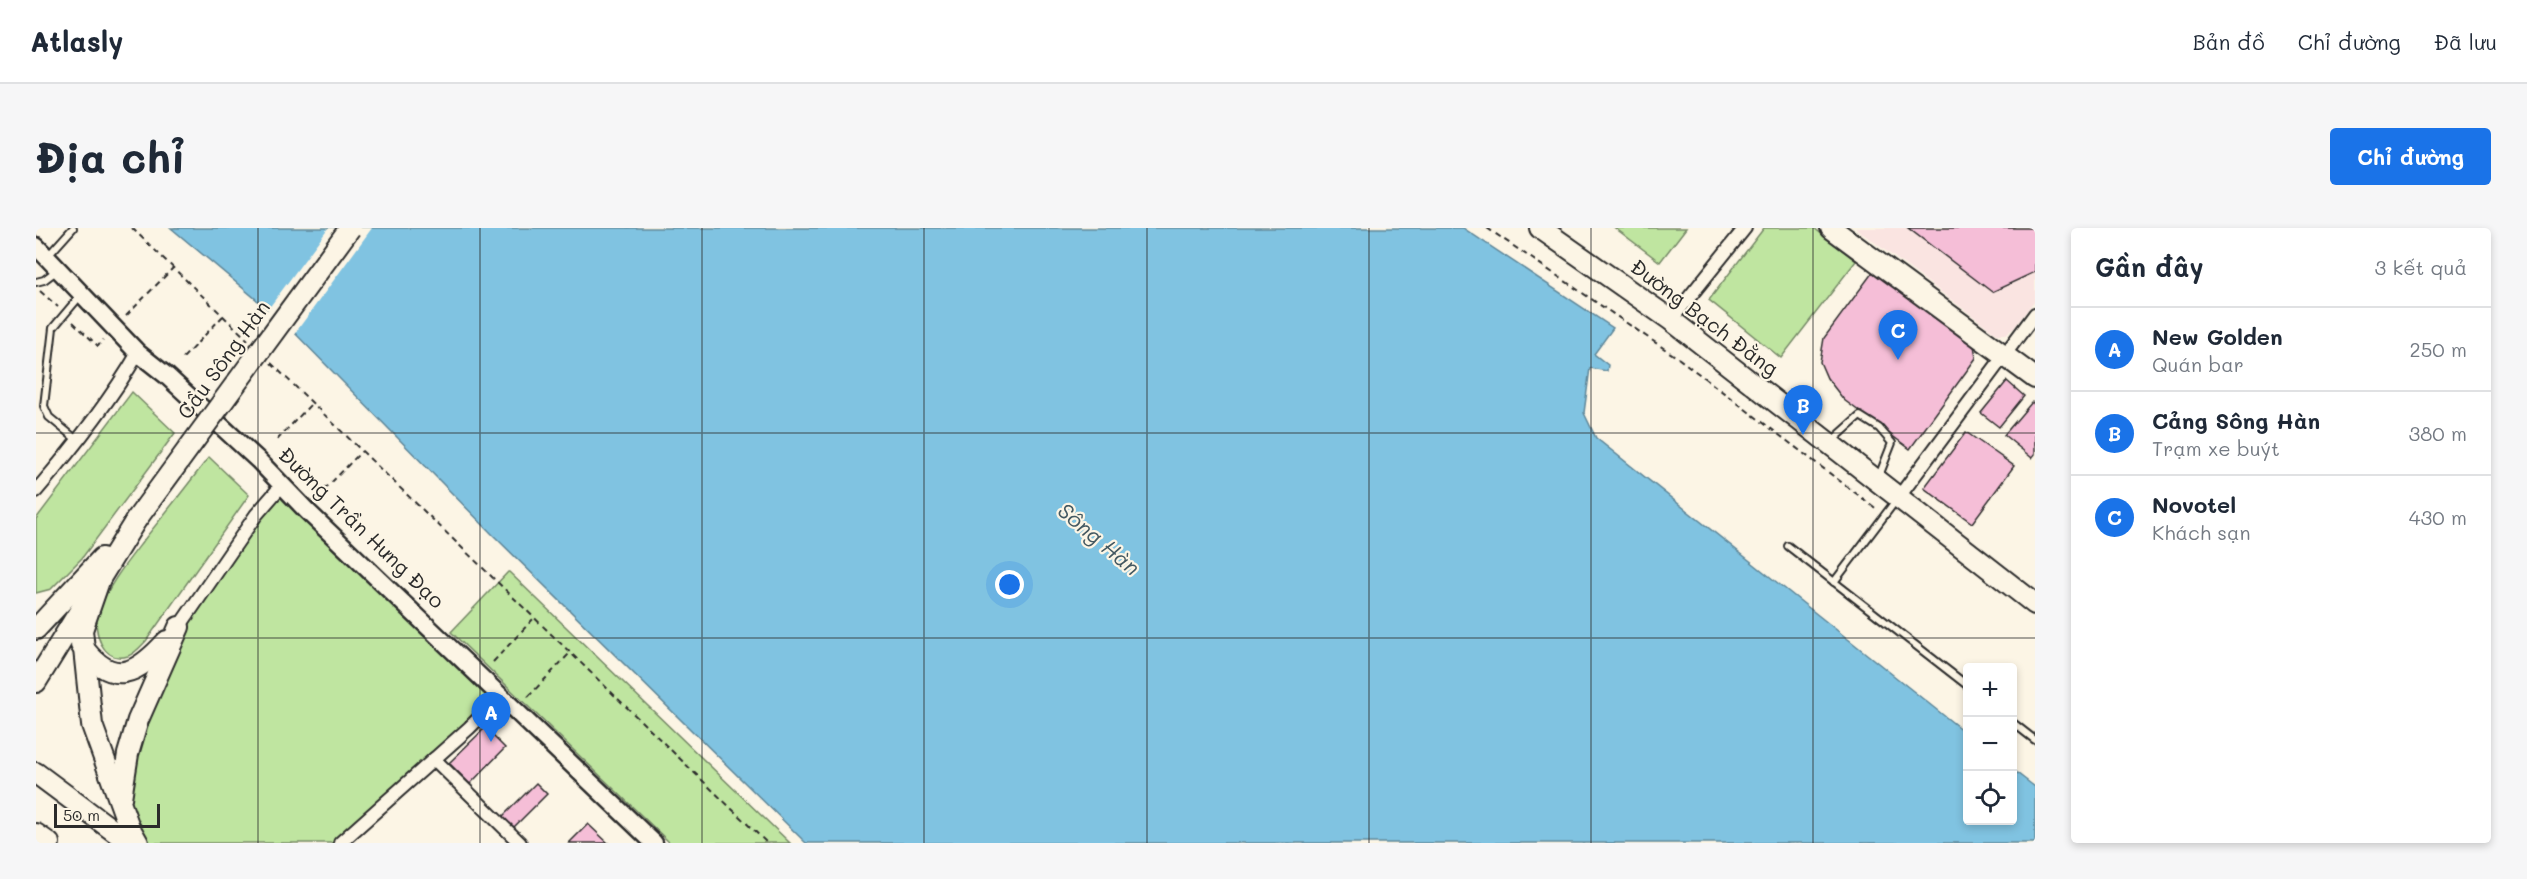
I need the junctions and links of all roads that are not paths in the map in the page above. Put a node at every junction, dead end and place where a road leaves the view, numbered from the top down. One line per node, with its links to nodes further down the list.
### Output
1 (73, 228): 6 (lane)
2 (350, 228): 21 (main road, Cầu Sông Hàn, bridge)
3 (1540, 228): 10 (main road, Đường Bạch Đằng)
4 (1745, 228): 10 (street)
5 (1831, 228): 12 (main road)
6 (46, 258): 7 (lane); 8 (main road, Đường Trần Hưng Đạo)
7 (36, 282)
8 (80, 295): 11 (main road, Đường Trần Hưng Đạo); 14 (lane)
9 (2035, 314): 12 (street)
10 (1671, 320): 15 (main road, Đường Bạch Đằng)
11 (138, 353): 14 (street); 17 (main road, Đường Trần Hưng Đạo)
12 (2005, 356): 13 (main road); 19 (street)
13 (2035, 378)
14 (79, 442): 18 (street)
15 (1829, 443): 16 (main road, Đường Bạch Đằng); 16 (lane)
16 (1877, 481): 19 (main road, Đường Bạch Đằng)
17 (282, 485): 25 (street); 30 (main road, Đường Trần Hưng Đạo)
18 (36, 491)
19 (1898, 498): 22 (lane); 23 (main road, Đường Bạch Đằng)
20 (1788, 546): 22 (lane)
21 (90, 579): 24 (main road); 26 (main road, Cầu Sông Hàn); 27 (main road); 28 (main road, Cầu Sông Hàn)
22 (1834, 582): 29 (lane)
23 (2035, 604)
24 (36, 606)
25 (179, 627): 27 (main road); 35 (main road)
26 (36, 628)
27 (81, 645): 35 (main road)
28 (36, 682)
29 (1963, 682)
30 (501, 696): 33 (street); 42 (main road, Đường Trần Hưng Đạo)
31 (2017, 725): 32 (lane)
32 (2035, 740)
33 (434, 759): 40 (street); 41 (street)
34 (36, 773): 38 (main road)
35 (120, 801): 39 (main road)
36 (36, 834): 37 (main road)
37 (49, 843)
38 (130, 843)
39 (138, 843)
40 (339, 843)
41 (520, 843)
42 (654, 843)

